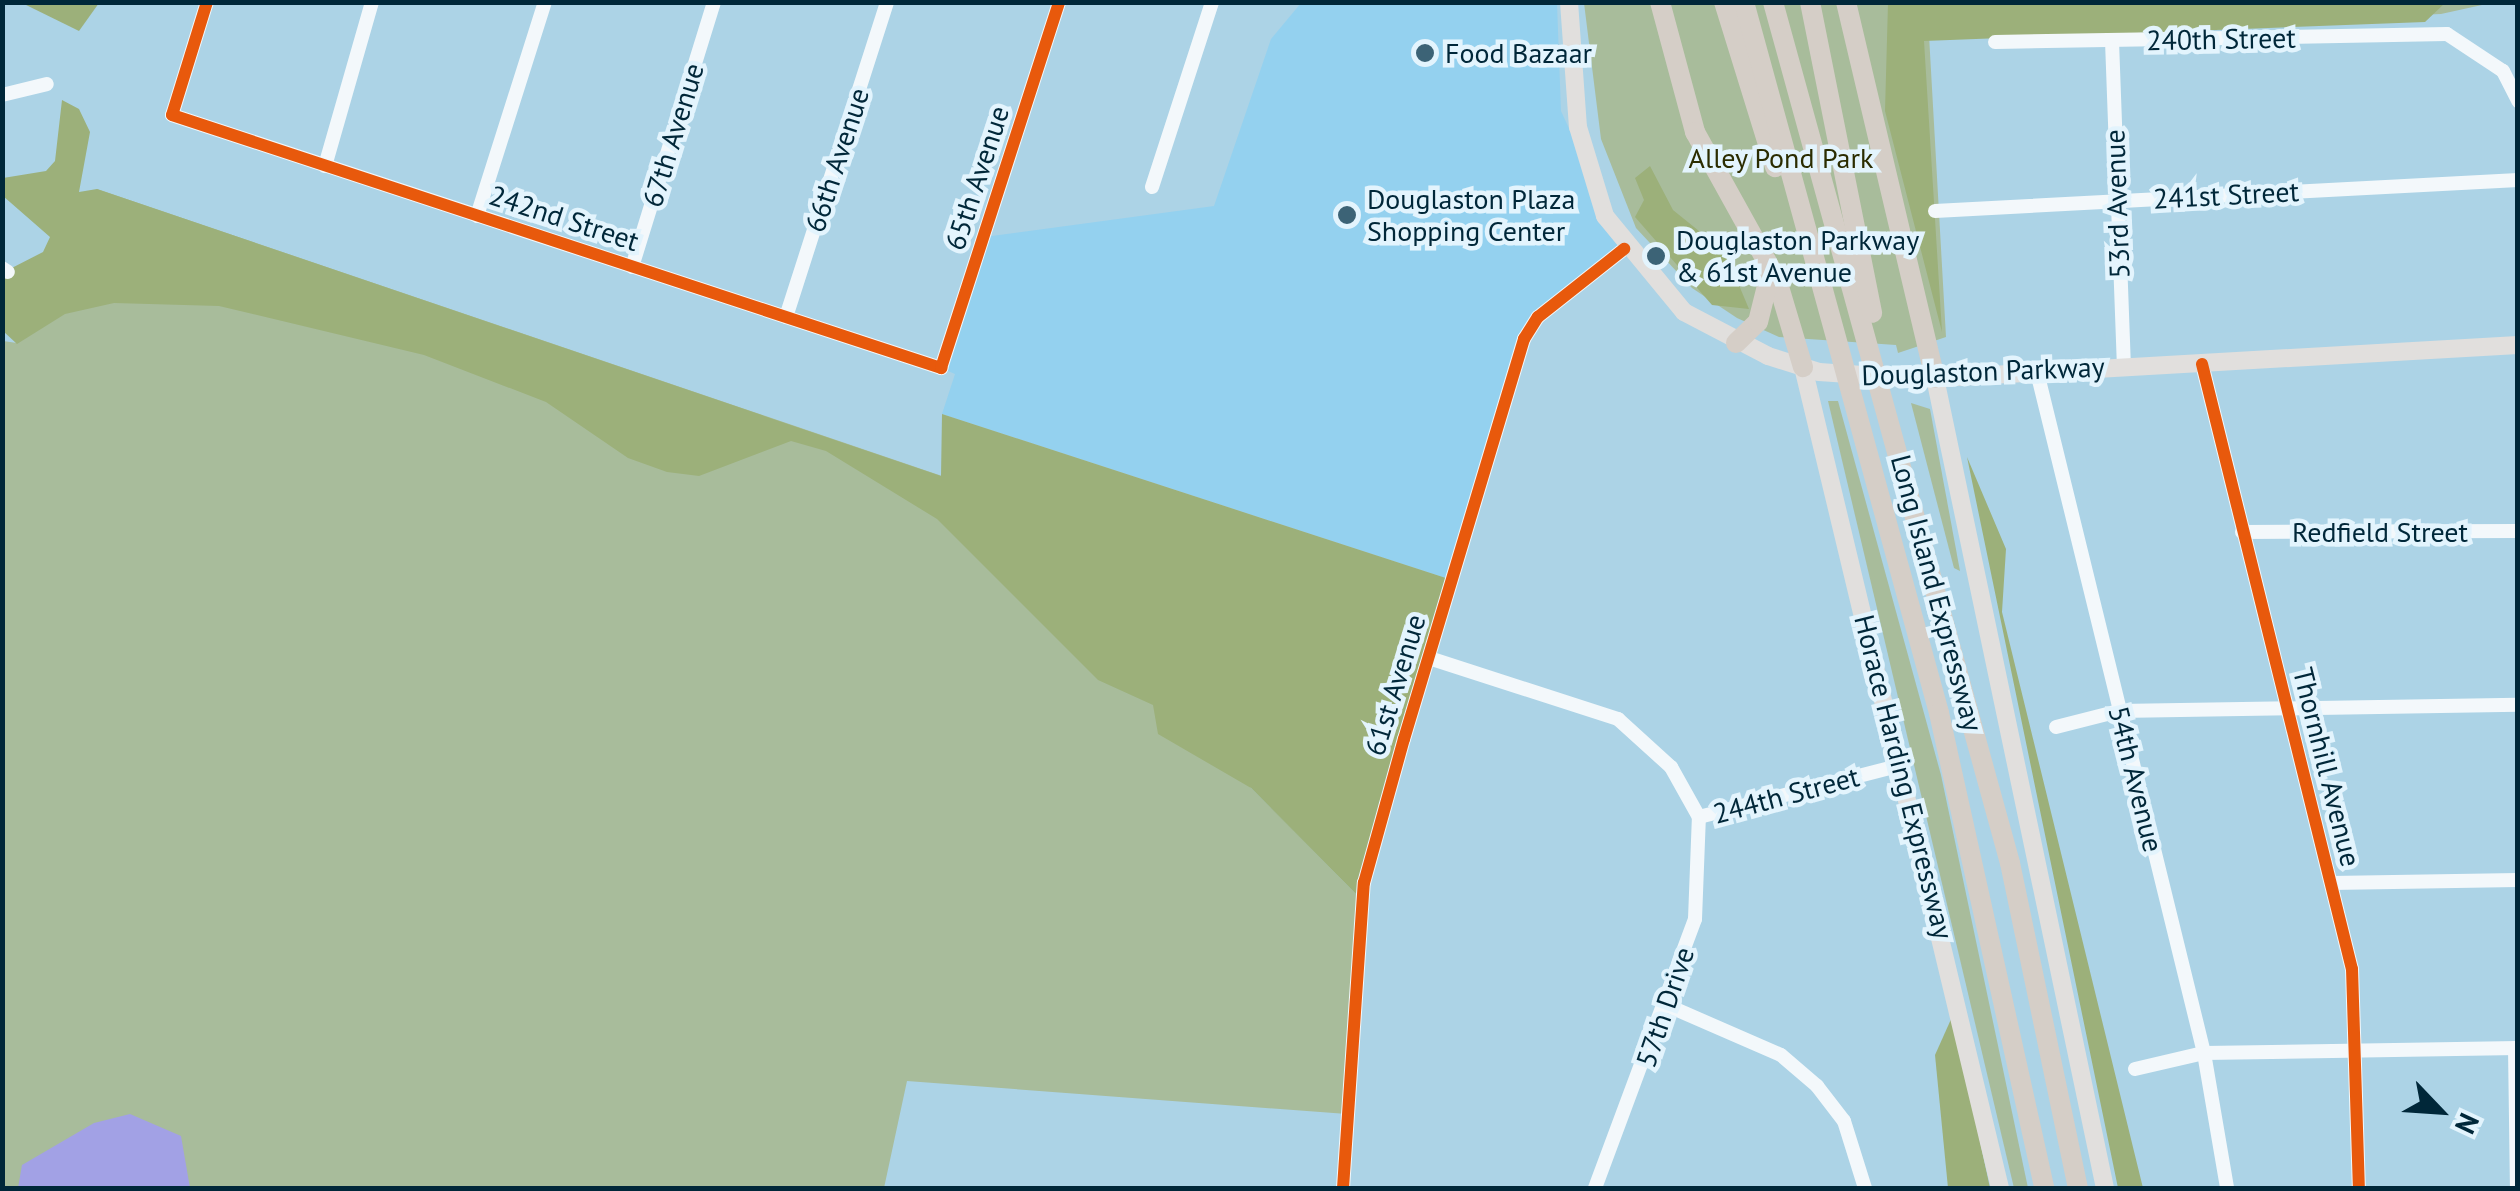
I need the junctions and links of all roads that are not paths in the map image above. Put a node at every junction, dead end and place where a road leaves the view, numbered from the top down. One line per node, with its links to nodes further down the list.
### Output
1 (207, 2): 20 (street, 242nd Street)
2 (372, 2): 20 (street)
3 (545, 2): 25 (street)
4 (714, 2): 27 (street, 67th Avenue)
5 (887, 2): 29 (street, 66th Avenue)
6 (1059, 2): 34 (street, 65th Avenue)
7 (1212, 2): 22 (street)
8 (1569, 2): 26 (main road, Douglaston Parkway)
9 (1660, 2): 28 (highway)
10 (1724, 2): 39 (highway)
11 (1744, 2): 39 (highway, Long Island Expressway)
12 (1773, 2): 38 (highway, Long Island Expressway)
13 (1810, 2): 38 (highway)
14 (1848, 2): 37 (highway)
15 (2112, 41): 16 (street, 240th Street); 19 (street, 240th Street); 23 (street, 53rd Avenue)
16 (1995, 42)
17 (47, 84): 18 (street)
18 (2, 94)
19 (2518, 101)
20 (325, 166): 25 (street, 242nd Street)
21 (2518, 180): 23 (street, 241st Street)
22 (1152, 187)
23 (2116, 200): 24 (street, 241st Street); 33 (street, 53rd Avenue)
24 (1935, 211)
25 (477, 216): 27 (street, 242nd Street)
26 (1624, 248): 30 (main road, Douglaston Parkway); 42 (street, 61st Avenue)
27 (632, 266): 29 (street, 242nd Street)
28 (1771, 268): 30 (highway); 35 (highway)
29 (786, 317): 34 (street, 242nd Street)
30 (1736, 343): 35 (main road, Douglaston Parkway)
31 (2518, 346): 32 (main road, Douglaston Parkway)
32 (2202, 364): 33 (main road, Douglaston Parkway); 41 (street, Thornhill Avenue)
33 (2124, 367): 36 (main road, Douglaston Parkway)
34 (941, 368)
35 (1811, 370): 37 (main road, Douglaston Parkway); 47 (main road, Horace Harding Expressway)
36 (2037, 372): 37 (main road, Douglaston Parkway); 45 (street, 54th Avenue)
37 (1929, 378): 62 (main road)
38 (1895, 438): 61 (highway, Long Island Expressway)
39 (1864, 446): 60 (highway, Long Island Expressway)
40 (2518, 531): 41 (street, Redfield Street)
41 (2242, 532): 44 (street, Thornhill Avenue)
42 (1429, 658): 48 (street, 244th Street); 56 (street, 61st Avenue)
43 (2518, 705): 44 (street)
44 (2286, 707): 45 (street); 50 (street, Thornhill Avenue)
45 (2120, 711): 46 (street); 54 (street, 54th Avenue)
46 (2056, 727)
47 (1901, 765): 48 (street, 244th Street); 59 (main road, Horace Harding Expressway)
48 (1699, 818): 51 (street, 57th Drive)
49 (2518, 880): 50 (street)
50 (2331, 883): 53 (street, Thornhill Avenue)
51 (1666, 1005): 57 (street, 57th Drive); 58 (street)
52 (2516, 1048): 53 (street); 65 (street)
53 (2356, 1049): 54 (street); 64 (street, Thornhill Avenue)
54 (2204, 1054): 55 (street); 63 (street, 54th Avenue)
55 (2135, 1069)
56 (1344, 1188)
57 (1595, 1188)
58 (1865, 1188)
59 (2000, 1188)
60 (2044, 1188)
61 (2078, 1188)
62 (2105, 1188)
63 (2228, 1188)
64 (2358, 1188)
65 (2517, 1188)

